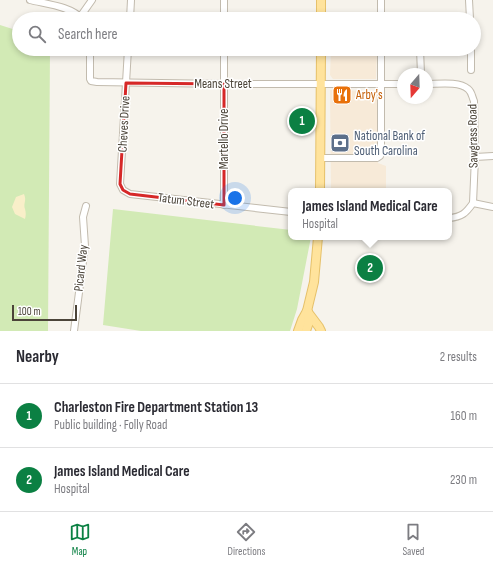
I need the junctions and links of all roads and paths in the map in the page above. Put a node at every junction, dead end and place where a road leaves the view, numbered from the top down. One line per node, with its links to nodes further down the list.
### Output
1 (30, 0): 8 (street)
2 (92, 0): 9 (street)
3 (132, 0): 10 (street)
4 (224, 0): 11 (street)
5 (321, 0): 12 (main road)
6 (381, 0): 13 (street)
7 (469, 0): 14 (street)
8 (73, 12)
9 (85, 12)
10 (131, 12)
11 (224, 12)
12 (321, 12)
13 (381, 12)
14 (470, 12)
15 (90, 56): 24 (street, Means Street)
16 (128, 56): 24 (street, Cheves Drive)
17 (224, 56): 26 (street, Martello Drive)
18 (321, 56): 25 (main road)
19 (381, 56): 27 (street)
20 (420, 56): 22 (street)
21 (471, 56): 23 (street)
22 (421, 68)
23 (471, 70)
24 (126, 83): 26 (street, Means Street); 34 (street, Cheves Drive)
25 (321, 83): 26 (street, Means Street); 27 (street); 32 (main road)
26 (224, 84): 36 (street, Martello Drive)
27 (381, 84): 28 (street); 32 (street)
28 (397, 84)
29 (433, 84): 31 (street, Sawgrass Road)
30 (493, 156): 31 (street)
31 (474, 157): 35 (street, Sawgrass Road)
32 (320, 158): 33 (main road)
33 (320, 188)
34 (130, 194): 36 (street, Tatum Street)
35 (473, 203): 38 (street); 40 (street)
36 (224, 205): 39 (street, Tatum Street)
37 (86, 206): 43 (street, Picard Way)
38 (493, 207)
39 (288, 212)
40 (452, 218)
41 (318, 240): 42 (main road)
42 (308, 311): 44 (main road); 45 (main road); 46 (main road)
43 (74, 331)
44 (298, 331)
45 (306, 331)
46 (321, 331)

